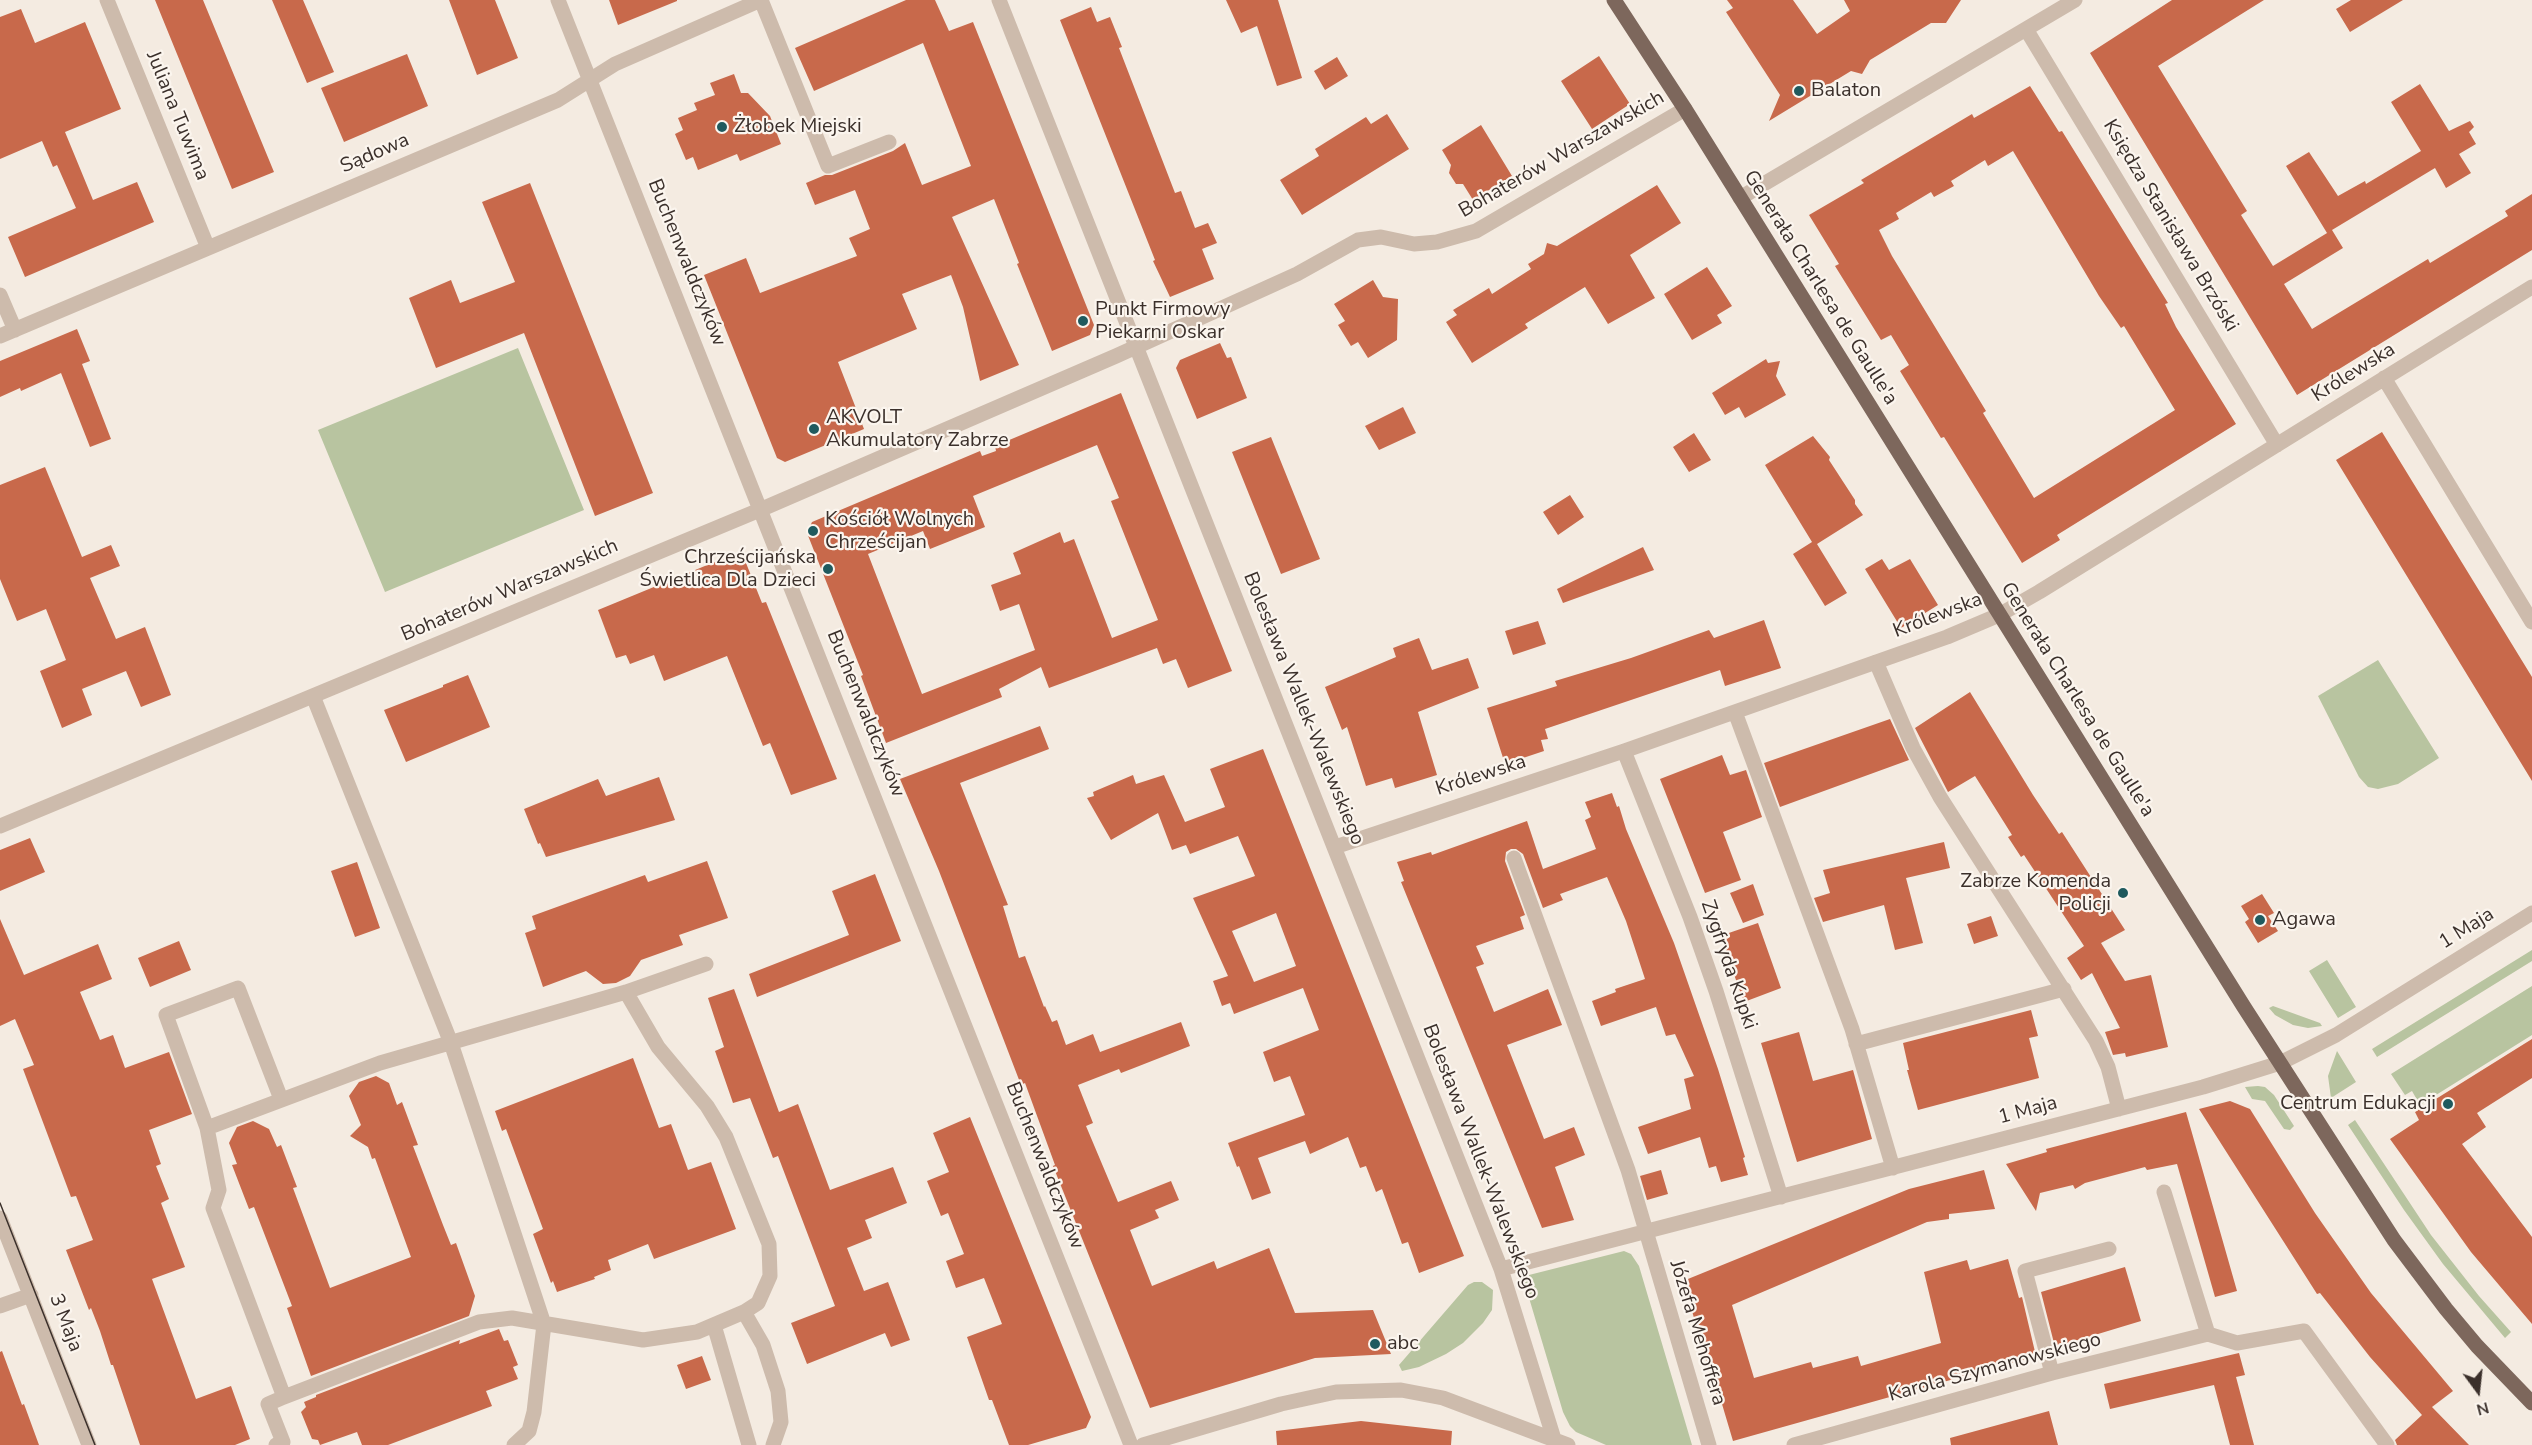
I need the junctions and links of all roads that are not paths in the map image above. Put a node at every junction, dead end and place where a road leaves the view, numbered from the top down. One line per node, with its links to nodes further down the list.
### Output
1 (107, 0): 12 (street, Juliana Tuwima)
2 (558, 0): 8 (street, Buchenwaldczyków)
3 (761, 0): 8 (street, Sądowa); 10 (street)
4 (999, 0): 17 (street, Bolesława Wallek-Walewskiego)
5 (1614, 0): 9 (main road, Generała Charlesa de Gaulle'a)
6 (2067, 2): 7 (street)
7 (2026, 29): 11 (street); 19 (street, Księdza Stanisława Brzóski)
8 (590, 80): 12 (street, Sądowa); 20 (street, Buchenwaldczyków)
9 (1685, 109): 11 (main road, Generała Charlesa de Gaulle'a); 17 (street, Bohaterów Warszawskich)
10 (889, 142)
11 (1740, 198): 21 (main road, Generała Charlesa de Gaulle'a)
12 (208, 248): 15 (street, Sądowa)
13 (2532, 287): 18 (street, Królewska)
14 (0, 295): 15 (street)
15 (15, 330): 16 (street, Sądowa)
16 (0, 336)
17 (1138, 346): 20 (street, Bohaterów Warszawskich); 28 (street, Bolesława Wallek-Walewskiego)
18 (2384, 378): 19 (street, Królewska); 22 (street)
19 (2277, 445): 21 (street, Królewska)
20 (762, 509): 24 (street, Bohaterów Warszawskich); 62 (street, Buchenwaldczyków)
21 (1999, 615): 23 (street, Królewska); 36 (main road, Generała Charlesa de Gaulle'a)
22 (2532, 622)
23 (1876, 662): 25 (street, Królewska); 32 (street)
24 (313, 696): 27 (street, Bohaterów Warszawskich); 34 (street)
25 (1735, 712): 26 (street, Królewska); 35 (street)
26 (1624, 751): 28 (street, Królewska); 42 (street, Zygfryda Kupki)
27 (0, 826)
28 (1335, 847): 46 (street, Bolesława Wallek-Walewskiego)
29 (1514, 858): 44 (street, Józefa Mehoffera)
30 (2532, 913): 36 (street, 1 Maja)
31 (706, 964): 33 (street)
32 (2064, 989): 35 (street); 38 (street)
33 (626, 993): 34 (street); 49 (street)
34 (451, 1043): 37 (street); 50 (street)
35 (1857, 1044): 40 (street)
36 (2280, 1063): 38 (street, 1 Maja); 55 (main road, Generała Charlesa de Gaulle'a)
37 (281, 1100): 39 (street); 39 (street)
38 (2119, 1109): 40 (street, 1 Maja)
39 (207, 1128): 54 (street)
40 (1893, 1168): 42 (street, 1 Maja)
41 (2164, 1192): 52 (street)
42 (1781, 1197): 44 (street, 1 Maja)
43 (0, 1218): 47 (street, 3 Maja)
44 (1645, 1233): 46 (street, 1 Maja); 65 (street, Józefa Mehoffera)
45 (2109, 1249): 53 (street)
46 (1501, 1269): 56 (street, Bolesława Wallek-Walewskiego)
47 (31, 1295): 48 (street); 57 (street, 3 Maja)
48 (0, 1306)
49 (744, 1312): 51 (street); 61 (street)
50 (544, 1324): 51 (street); 54 (street); 59 (street)
51 (714, 1325): 60 (street)
52 (2208, 1334): 53 (street, Karola Szymanowskiego); 67 (street)
53 (2052, 1373): 66 (street, Karola Szymanowskiego)
54 (284, 1397): 58 (street)
55 (2532, 1402)
56 (1554, 1439): 63 (street); 64 (street)
57 (88, 1445)
58 (276, 1445)
59 (514, 1445)
60 (749, 1445)
61 (773, 1445)
62 (1131, 1445)
63 (1143, 1445)
64 (1568, 1445)
65 (1709, 1445)
66 (1794, 1445)
67 (2387, 1445)

